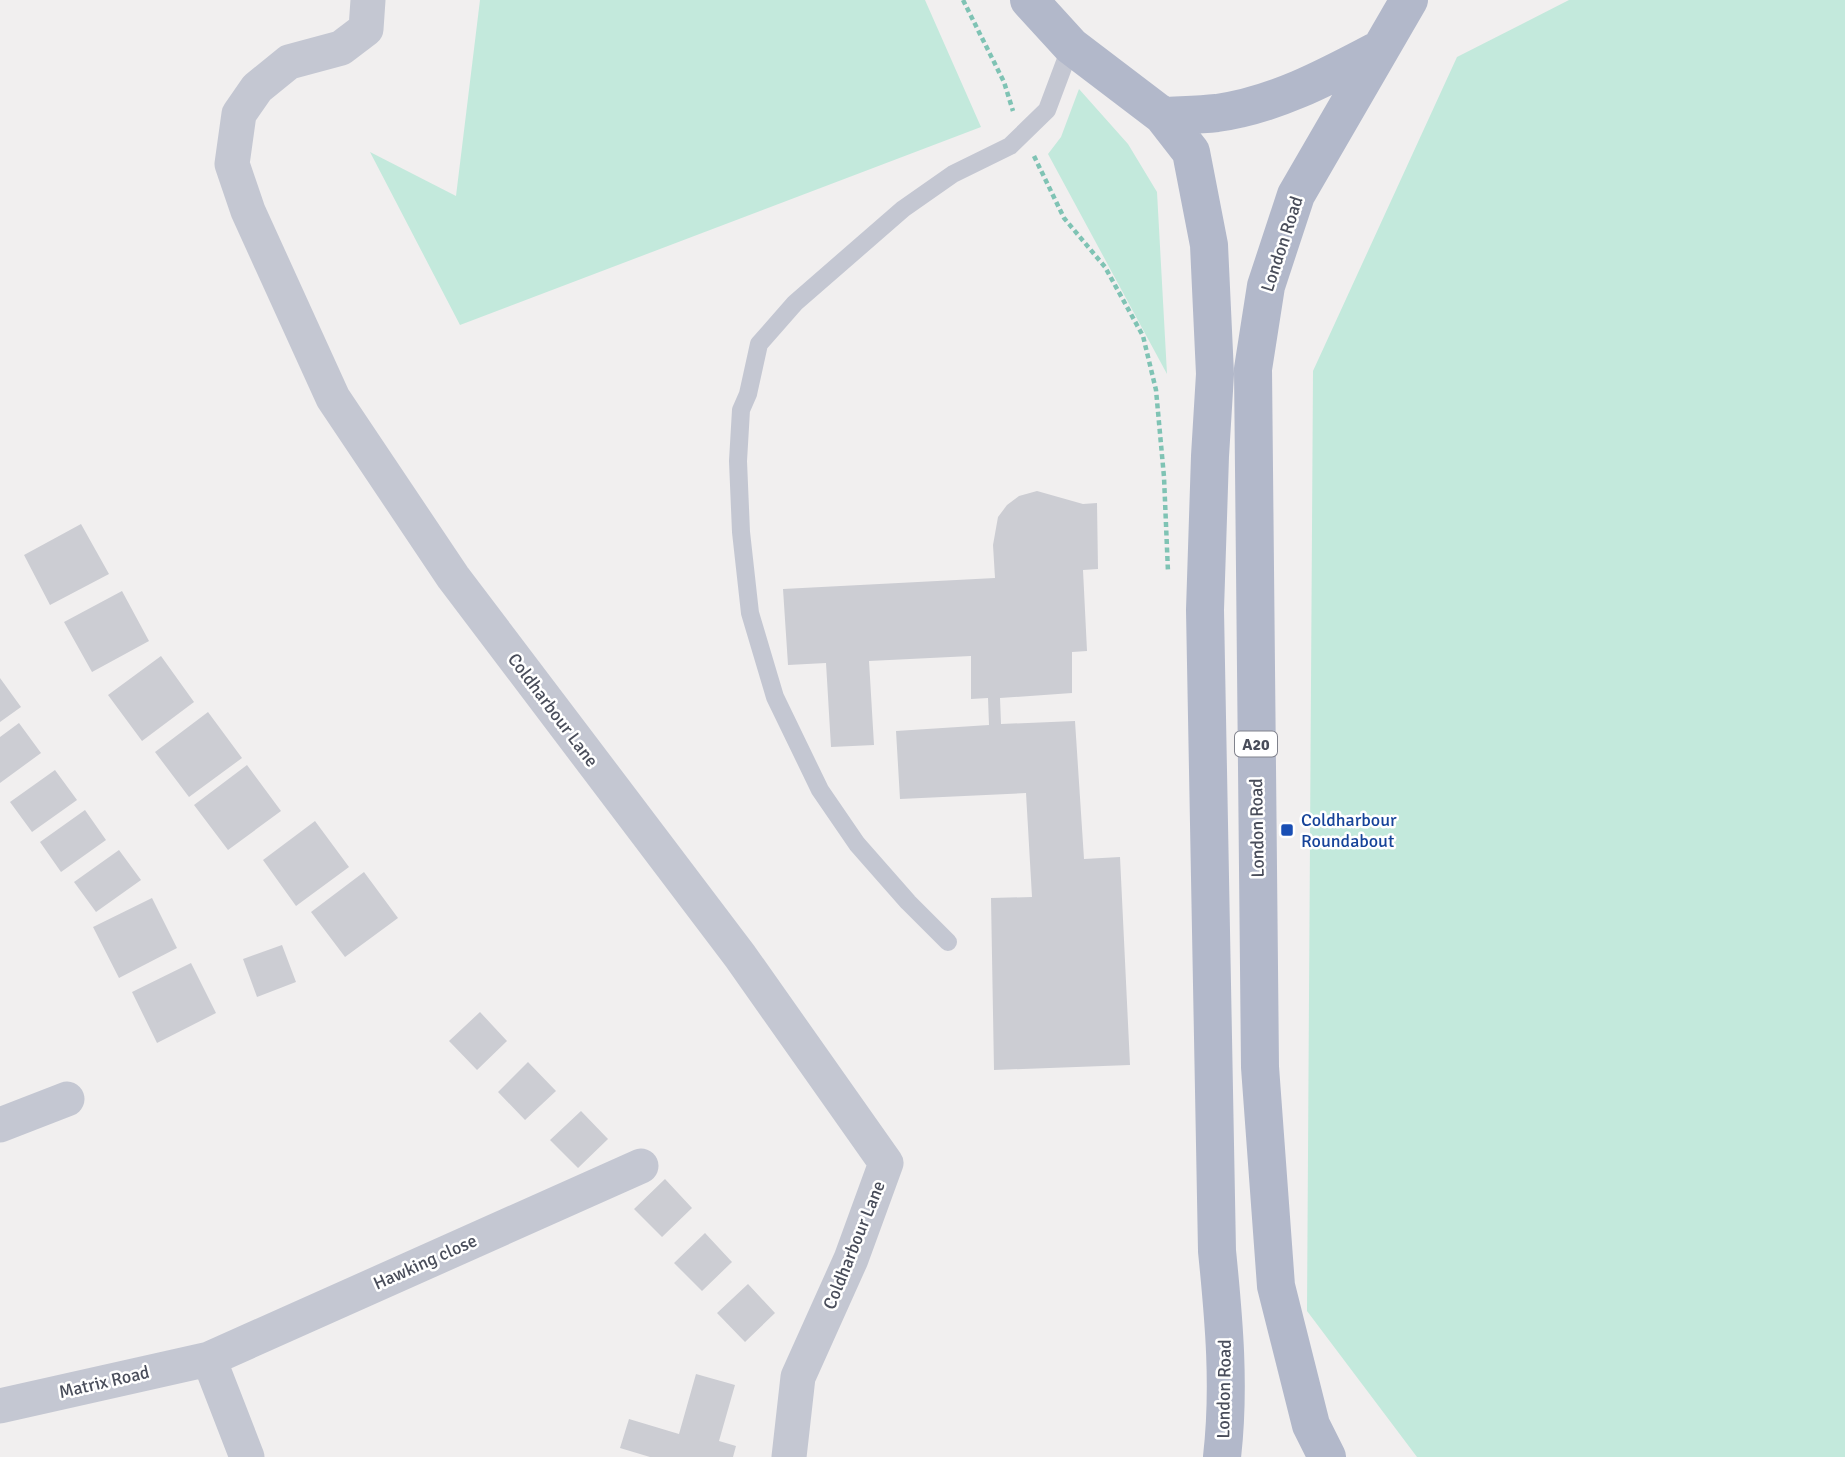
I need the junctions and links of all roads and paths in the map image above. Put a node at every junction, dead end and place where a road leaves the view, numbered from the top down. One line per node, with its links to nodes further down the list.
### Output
1 (368, 0): 17 (street, Coldharbour Lane)
2 (963, 0): 8 (path)
3 (1029, 0): 5 (main road)
4 (1409, 0): 6 (main road)
5 (1071, 46): 7 (main road); 8 (lane)
6 (1378, 50): 7 (main road); 19 (main road, London Road / A20)
7 (1163, 116): 18 (main road, London Road)
8 (1021, 135): 9 (path); 10 (lane)
9 (1168, 574)
10 (948, 942)
11 (67, 1099): 12 (street)
12 (0, 1125)
13 (641, 1166): 14 (street, Hawking close)
14 (209, 1359): 15 (street, Matrix Road); 16 (street)
15 (0, 1406)
16 (247, 1457)
17 (789, 1457)
18 (1222, 1457)
19 (1327, 1457)

